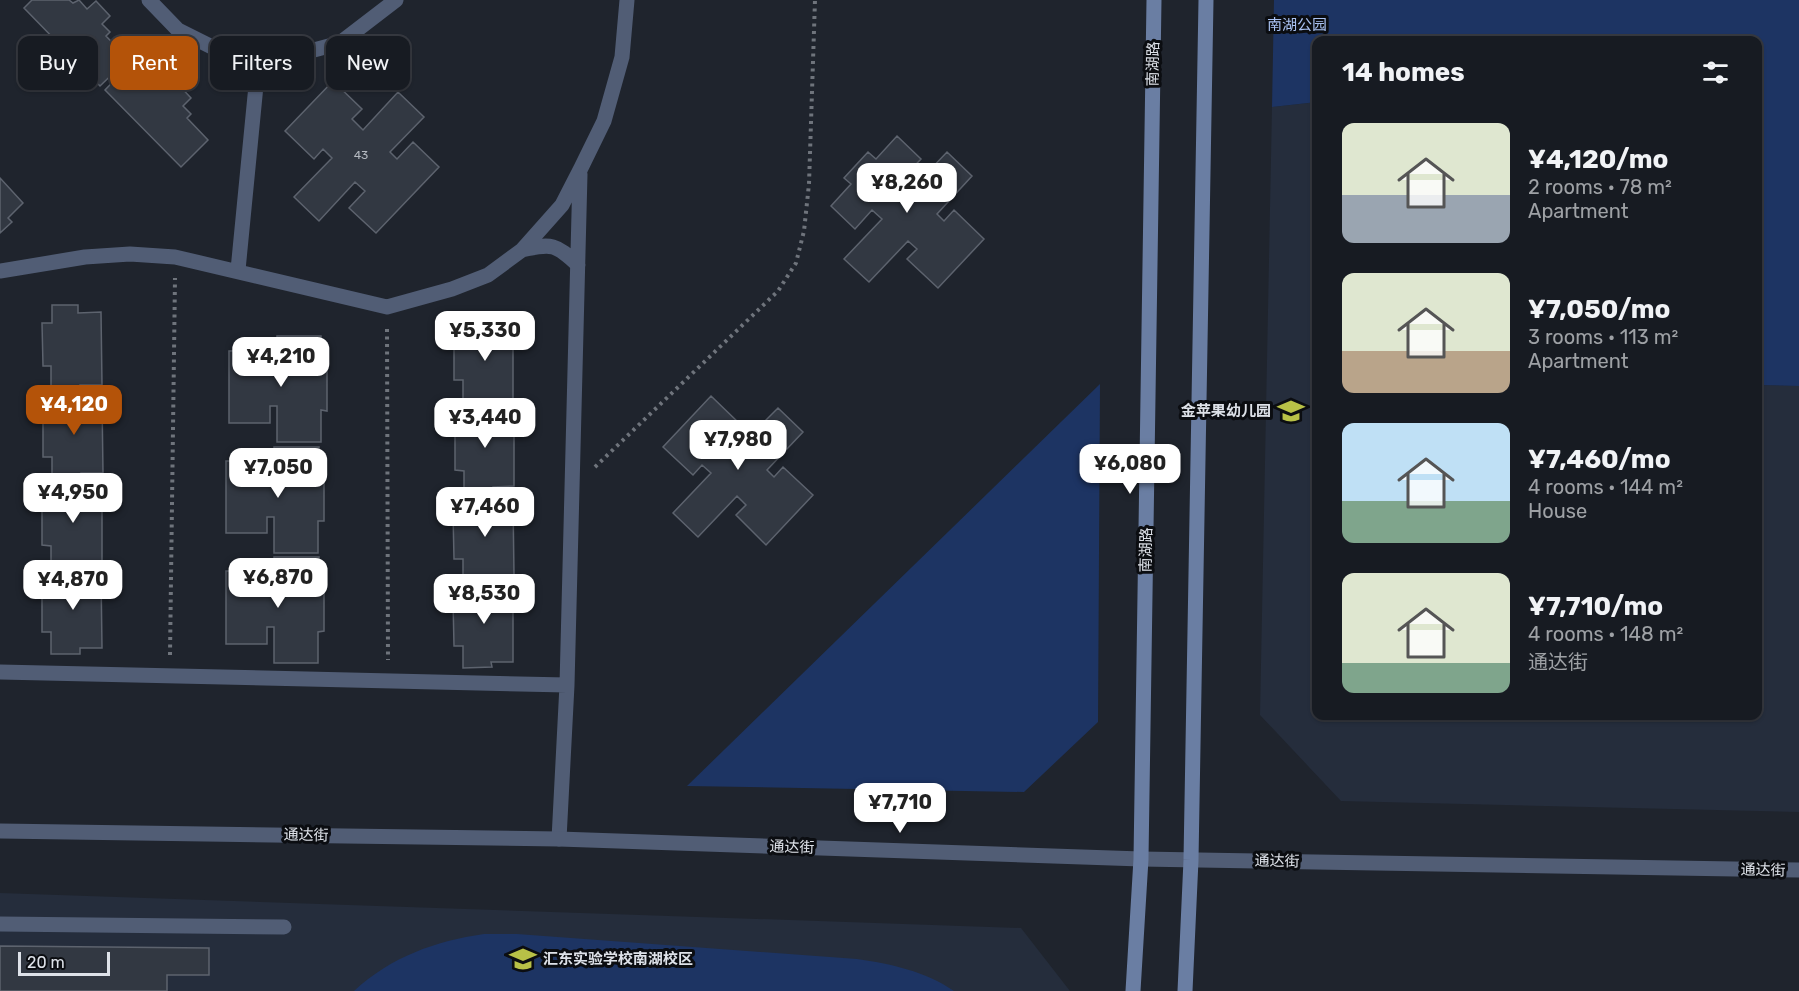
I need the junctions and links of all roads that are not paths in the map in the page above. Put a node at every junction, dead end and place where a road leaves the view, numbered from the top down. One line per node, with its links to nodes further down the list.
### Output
1 (149, 0): 6 (street)
2 (396, 0): 7 (street)
3 (627, 0): 9 (street)
4 (1154, 0): 18 (main road, 南湖路)
5 (1206, 0): 19 (main road)
6 (210, 46)
7 (314, 50)
8 (256, 90): 12 (street)
9 (581, 168): 10 (street); 11 (street)
10 (522, 250): 11 (street); 12 (street)
11 (578, 265): 15 (street)
12 (238, 270): 13 (street)
13 (0, 271)
14 (0, 672): 15 (street)
15 (567, 685): 17 (street)
16 (0, 831): 17 (street, 通达街)
17 (559, 839): 18 (street, 通达街)
18 (1141, 859): 19 (street, 通达街); 23 (main road, 南湖路)
19 (1191, 860): 20 (street, 通达街); 24 (main road)
20 (1799, 870)
21 (0, 924): 22 (street)
22 (284, 927)
23 (1133, 991)
24 (1185, 991)

